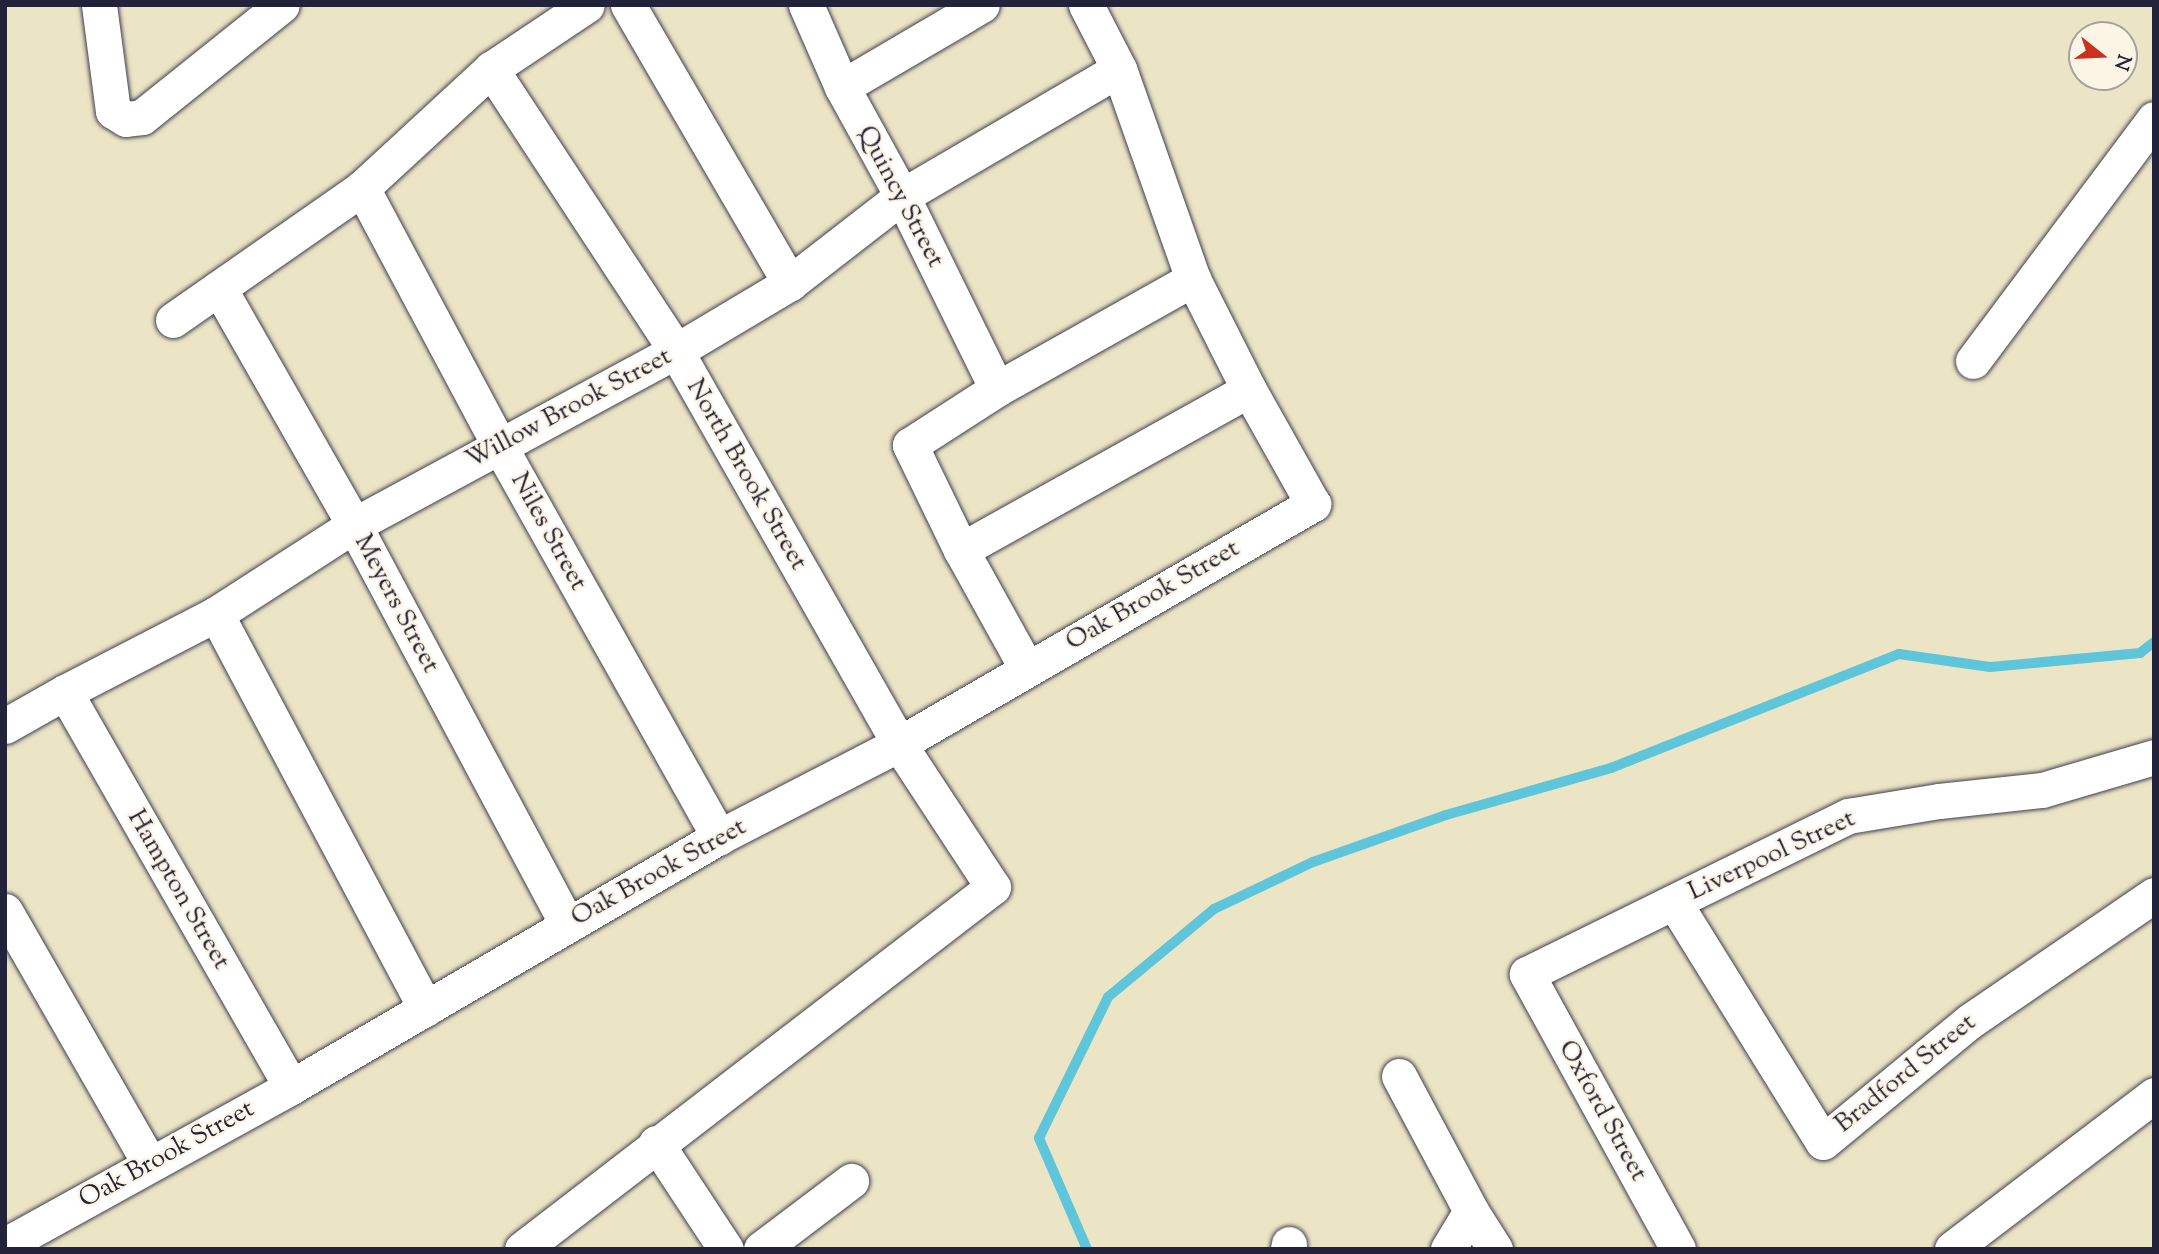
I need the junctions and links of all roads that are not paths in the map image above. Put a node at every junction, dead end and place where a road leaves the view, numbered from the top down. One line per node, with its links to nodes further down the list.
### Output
1 (99, 5): 2 (street)
2 (282, 5)
3 (587, 5): 8 (street)
4 (628, 5): 15 (street)
5 (806, 5): 10 (street, Quincy Street)
6 (982, 5): 10 (street)
7 (1086, 5): 9 (street)
8 (491, 69): 12 (street); 18 (street, North Brook Street)
9 (1119, 69): 13 (street, Willow Brook Street); 14 (street)
10 (842, 87): 13 (street, Quincy Street)
11 (2154, 119): 19 (street)
12 (362, 188): 16 (street); 22 (street, Niles Street)
13 (902, 196): 15 (street, Willow Brook Street); 20 (street, Quincy Street)
14 (1193, 279): 20 (street); 21 (street)
15 (790, 283): 18 (street, Willow Brook Street)
16 (219, 288): 17 (street); 23 (street, Meyers Street)
17 (173, 320)
18 (676, 352): 22 (street, Willow Brook Street); 29 (street, North Brook Street)
19 (1973, 361)
20 (997, 389): 24 (street)
21 (1249, 390): 24 (street); 26 (street, Oak Brook Street)
22 (499, 445): 23 (street, Willow Brook Street); 31 (street, Niles Street)
23 (354, 526): 25 (street, Willow Brook Street); 35 (street, Meyers Street)
24 (961, 550): 26 (street)
25 (216, 614): 27 (street, Willow Brook Street); 37 (street)
26 (1027, 669): 29 (street, Oak Brook Street)
27 (65, 692): 28 (street, Willow Brook Street); 39 (street, Hampton Street)
28 (5, 726)
29 (899, 744): 31 (street, Oak Brook Street); 41 (street, North Brook Street)
30 (2154, 757): 33 (street, Liverpool Street)
31 (719, 837): 35 (street, Oak Brook Street)
32 (2154, 895): 33 (street, Bradford Street)
33 (1674, 902): 36 (street, Liverpool Street)
34 (5, 911): 42 (street)
35 (567, 924): 37 (street, Oak Brook Street)
36 (1527, 974): 51 (street, Oxford Street)
37 (426, 1009): 39 (street, Oak Brook Street)
38 (1399, 1076): 44 (street)
39 (291, 1087): 42 (street, Oak Brook Street)
40 (2154, 1095): 52 (street)
41 (656, 1143): 45 (street); 47 (street)
42 (150, 1164): 46 (street, Oak Brook Street)
43 (851, 1181): 48 (street)
44 (1471, 1211): 49 (street); 50 (street)
45 (537, 1244)
46 (5, 1245)
47 (726, 1249)
48 (761, 1249)
49 (1448, 1249)
50 (1495, 1249)
51 (1678, 1249)
52 (1952, 1249)

